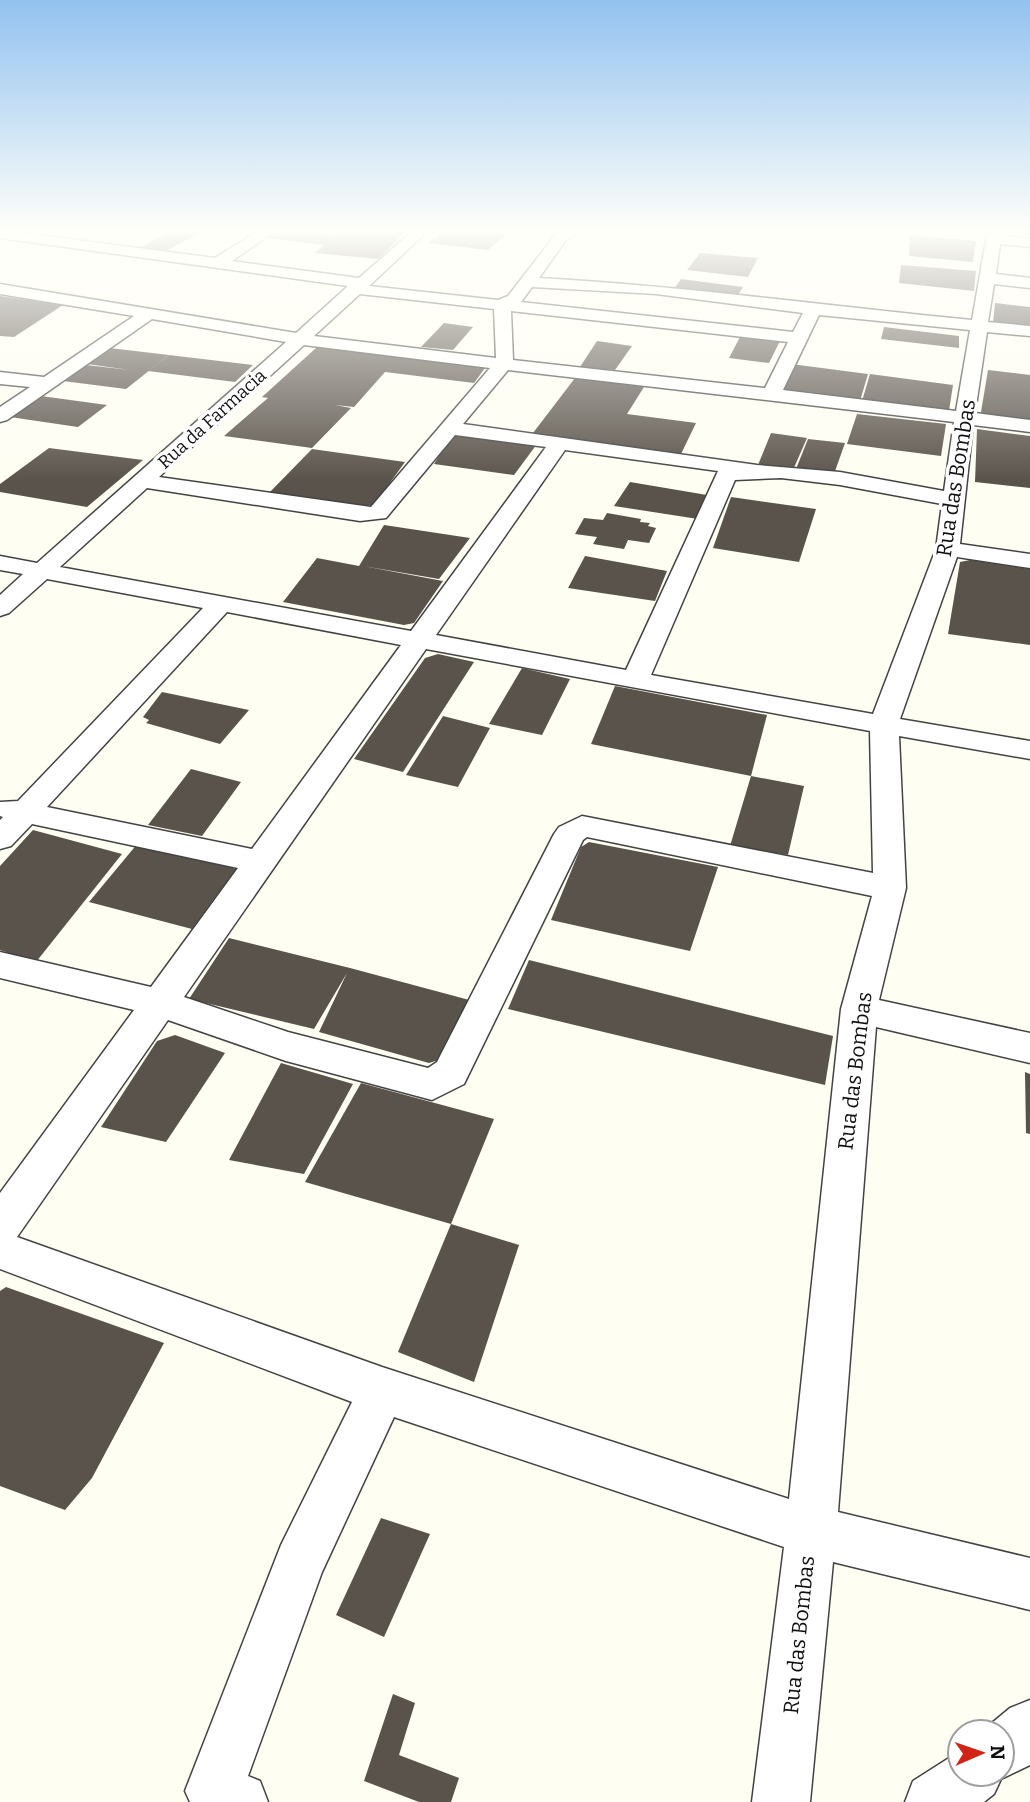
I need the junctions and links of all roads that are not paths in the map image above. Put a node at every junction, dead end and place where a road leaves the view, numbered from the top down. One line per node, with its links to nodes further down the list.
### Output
1 (150, 313): 11 (street); 14 (street)
2 (328, 313): 11 (street, Rua da Farmacia)
3 (503, 313): 12 (street)
4 (581, 313): 10 (street)
5 (814, 313): 10 (street)
6 (848, 313): 8 (street)
7 (982, 313): 8 (street, Rua das Bombas)
8 (980, 326): 9 (street); 17 (street, Rua das Bombas)
9 (1030, 331)
10 (798, 338): 15 (street)
11 (299, 339): 12 (street); 22 (street, Rua da Farmacia)
12 (503, 364): 15 (street); 19 (street)
13 (0, 378): 14 (street)
14 (48, 383): 16 (street)
15 (771, 394): 17 (street)
16 (0, 416)
17 (964, 419): 18 (street); 23 (street, Rua das Bombas)
18 (1030, 426)
19 (451, 428): 20 (street); 22 (street)
20 (559, 443): 21 (street); 30 (street)
21 (751, 470): 23 (street); 31 (street)
22 (145, 481): 27 (street, Rua da Farmacia)
23 (954, 499): 24 (street, Rua das Bombas)
24 (948, 550): 25 (street); 32 (street, Rua das Bombas)
25 (1030, 561)
26 (0, 563): 27 (street)
27 (42, 570): 28 (street); 29 (street, Rua da Farmacia)
28 (221, 604): 30 (street); 34 (street)
29 (0, 608)
30 (420, 640): 31 (street); 36 (street)
31 (636, 680): 32 (street)
32 (884, 723): 33 (street); 37 (street, Rua das Bombas)
33 (1030, 750)
34 (12, 809): 35 (street); 36 (street)
35 (0, 839)
36 (261, 862): 39 (street)
37 (890, 888): 39 (street); 40 (street, Rua das Bombas)
38 (0, 965): 39 (street)
39 (160, 1003): 42 (street)
40 (859, 1009): 41 (street); 45 (street, Rua das Bombas)
41 (1030, 1048)
42 (0, 1227)
43 (0, 1250): 44 (street)
44 (382, 1391): 45 (street); 50 (street)
45 (811, 1531): 46 (street); 51 (street, Rua das Bombas)
46 (1030, 1584)
47 (1030, 1728): 48 (street)
48 (1016, 1740)
49 (954, 1788): 52 (street)
50 (220, 1798)
51 (781, 1802)
52 (934, 1802)

